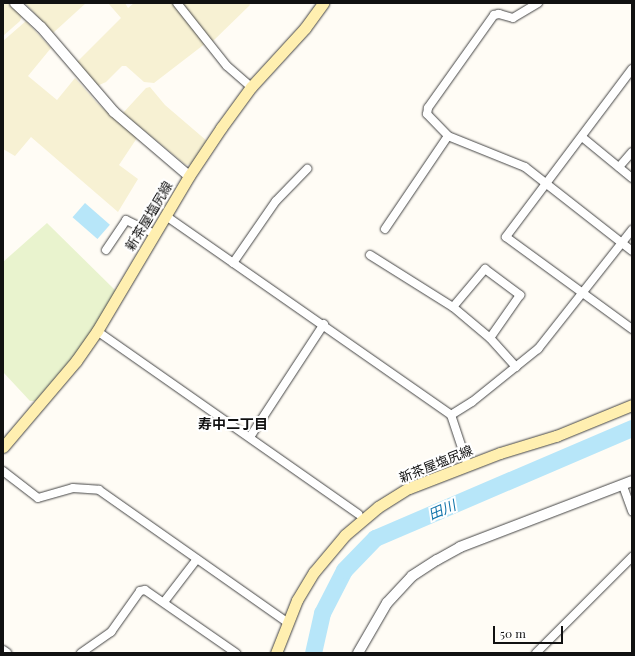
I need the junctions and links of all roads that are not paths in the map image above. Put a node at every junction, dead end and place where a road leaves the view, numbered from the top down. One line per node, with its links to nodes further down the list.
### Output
1 (15, 3): 12 (street)
2 (177, 3): 6 (street)
3 (323, 3): 6 (main road, 新茶屋塩尻線)
4 (538, 3): 7 (street)
5 (632, 69): 8 (street)
6 (251, 87): 12 (main road, 新茶屋塩尻線)
7 (448, 136): 14 (street); 16 (street)
8 (582, 137): 10 (street); 14 (street)
9 (632, 152): 10 (street)
10 (619, 167): 13 (street)
11 (307, 169): 23 (street)
12 (189, 176): 15 (main road, 新茶屋塩尻線)
13 (632, 178)
14 (546, 184): 19 (street); 24 (street)
15 (166, 216): 18 (main road, 新茶屋塩尻線); 23 (street)
16 (385, 229)
17 (632, 230): 19 (street)
18 (155, 234): 20 (street); 28 (main road, 新茶屋塩尻線)
19 (622, 243): 21 (street); 24 (street)
20 (106, 250)
21 (632, 251)
22 (370, 255): 25 (street)
23 (233, 263): 26 (street)
24 (582, 292): 27 (street); 30 (street)
25 (453, 307): 29 (street); 29 (street)
26 (324, 324): 32 (street); 33 (street)
27 (632, 330)
28 (97, 331): 33 (street); 34 (main road, 新茶屋塩尻線)
29 (490, 338): 30 (street)
30 (516, 368): 32 (street)
31 (632, 404): 35 (main road, 新茶屋塩尻線)
32 (451, 415): 35 (street)
33 (250, 437): 39 (street)
34 (3, 447)
35 (468, 466): 43 (main road, 新茶屋塩尻線)
36 (3, 471): 41 (street)
37 (627, 484): 38 (street); 49 (street)
38 (632, 511)
39 (358, 514)
40 (632, 557): 50 (street)
41 (197, 559): 42 (street); 43 (street)
42 (164, 602): 46 (street); 47 (street)
43 (287, 622): 48 (main road, 新茶屋塩尻線)
44 (3, 651): 45 (street)
45 (6, 653)
46 (81, 653)
47 (236, 653)
48 (276, 653)
49 (358, 653)
50 (536, 653)

